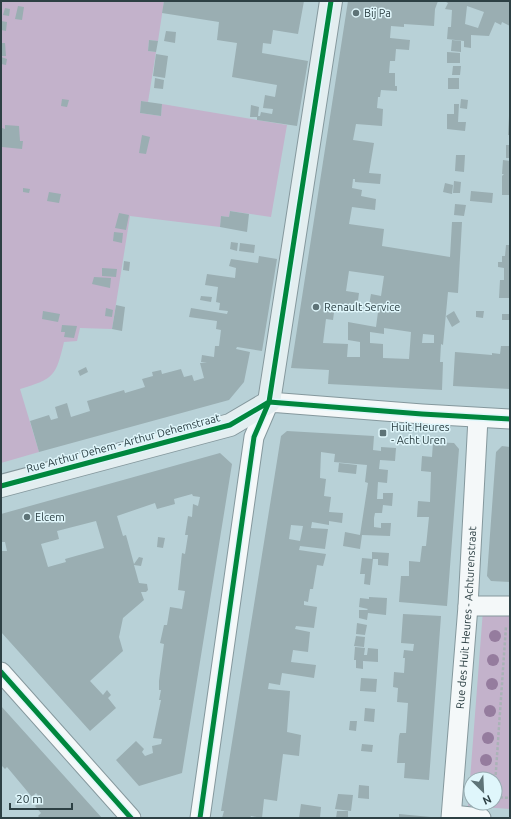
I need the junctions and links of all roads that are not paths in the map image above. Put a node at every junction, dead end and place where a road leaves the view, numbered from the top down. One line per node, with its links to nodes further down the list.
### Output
1 (331, 1): 2 (street)
2 (269, 402): 3 (street); 5 (street, Rue Arthur Dehem - Arthur Dehemstraat); 11 (street)
3 (478, 418): 4 (street); 6 (street, Rue des Huit Heures - Achturenstraat)
4 (510, 419)
5 (1, 486)
6 (468, 606): 7 (street); 9 (street, Rue des Huit Heures - Achturenstraat)
7 (508, 614)
8 (1, 672): 10 (street)
9 (452, 817): 12 (street)
10 (131, 818)
11 (200, 818)
12 (480, 818)

